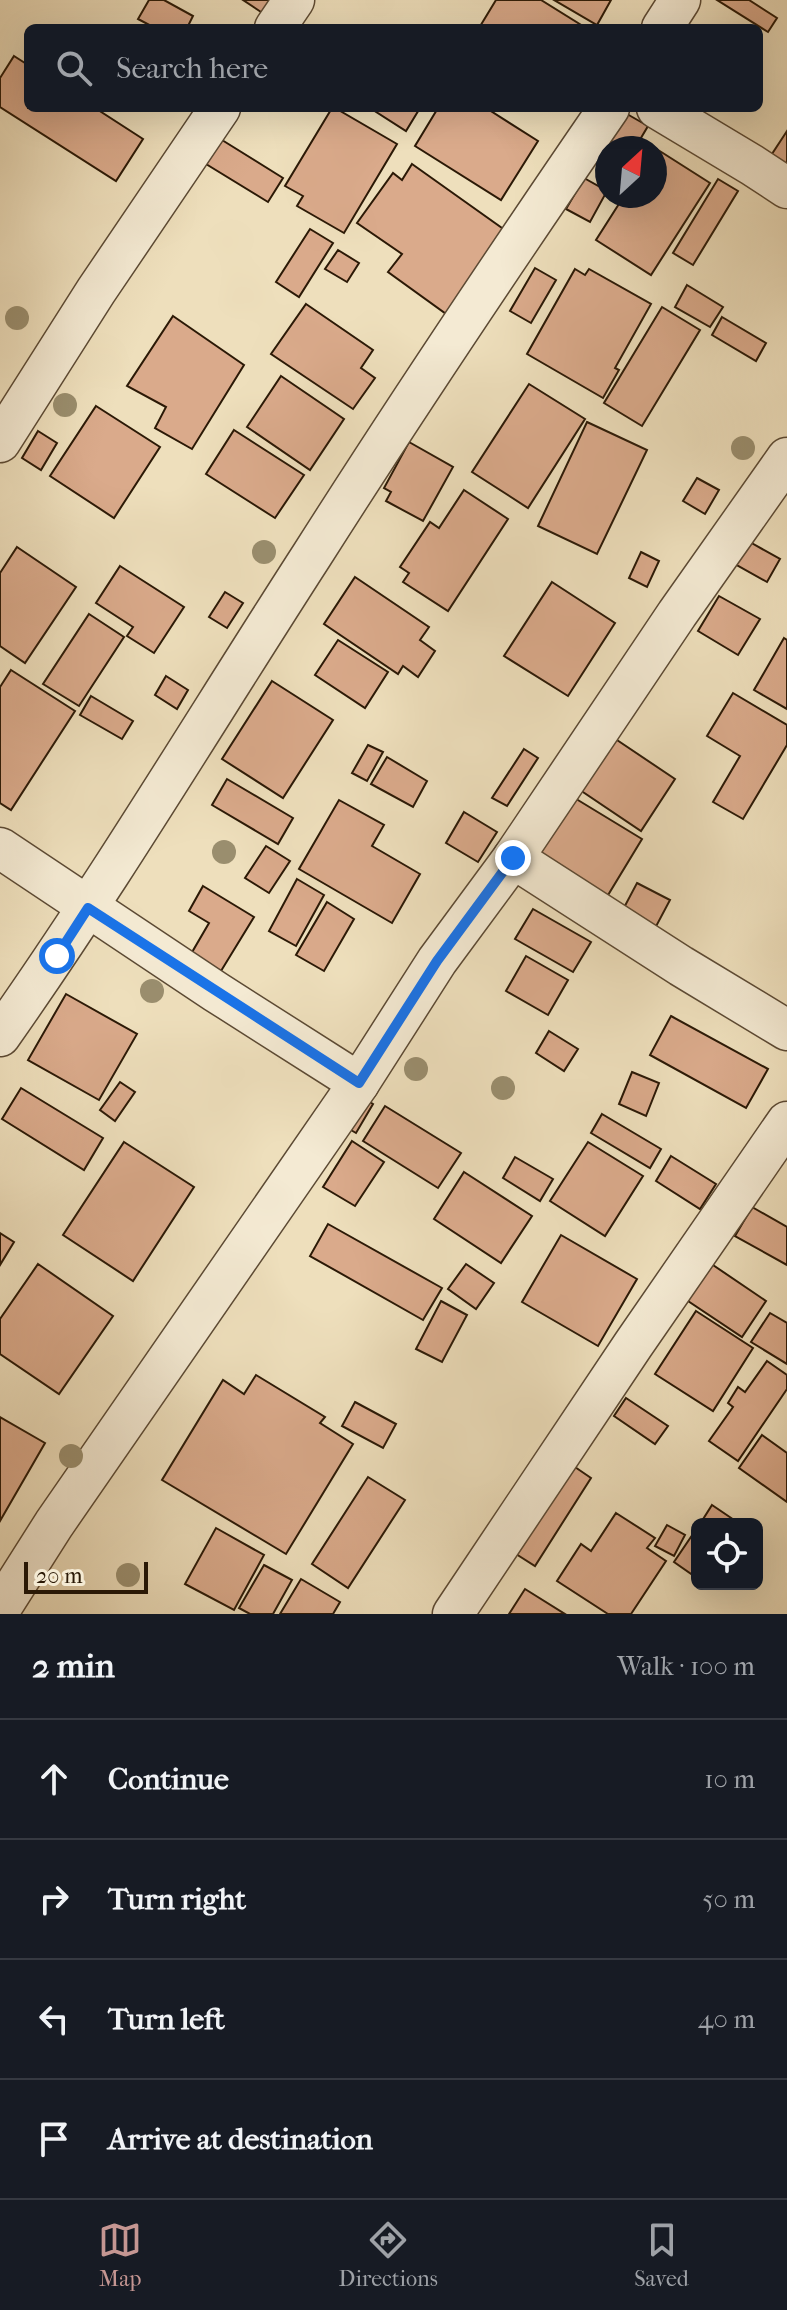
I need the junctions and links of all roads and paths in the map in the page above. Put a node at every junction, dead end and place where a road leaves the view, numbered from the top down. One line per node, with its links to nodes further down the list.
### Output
1 (294, 0): 3 (street)
2 (680, 0): 4 (street)
3 (278, 24)
4 (665, 24)
5 (217, 112): 9 (street)
6 (606, 112): 13 (street)
7 (664, 112): 8 (street)
8 (787, 188)
9 (0, 442)
10 (787, 458): 12 (street)
11 (0, 848): 13 (street)
12 (513, 858): 14 (street); 16 (street)
13 (88, 908): 15 (street); 16 (street)
14 (787, 1030)
15 (0, 1036)
16 (359, 1083): 18 (street)
17 (787, 1122): 19 (street)
18 (0, 1609)
19 (453, 1614)

